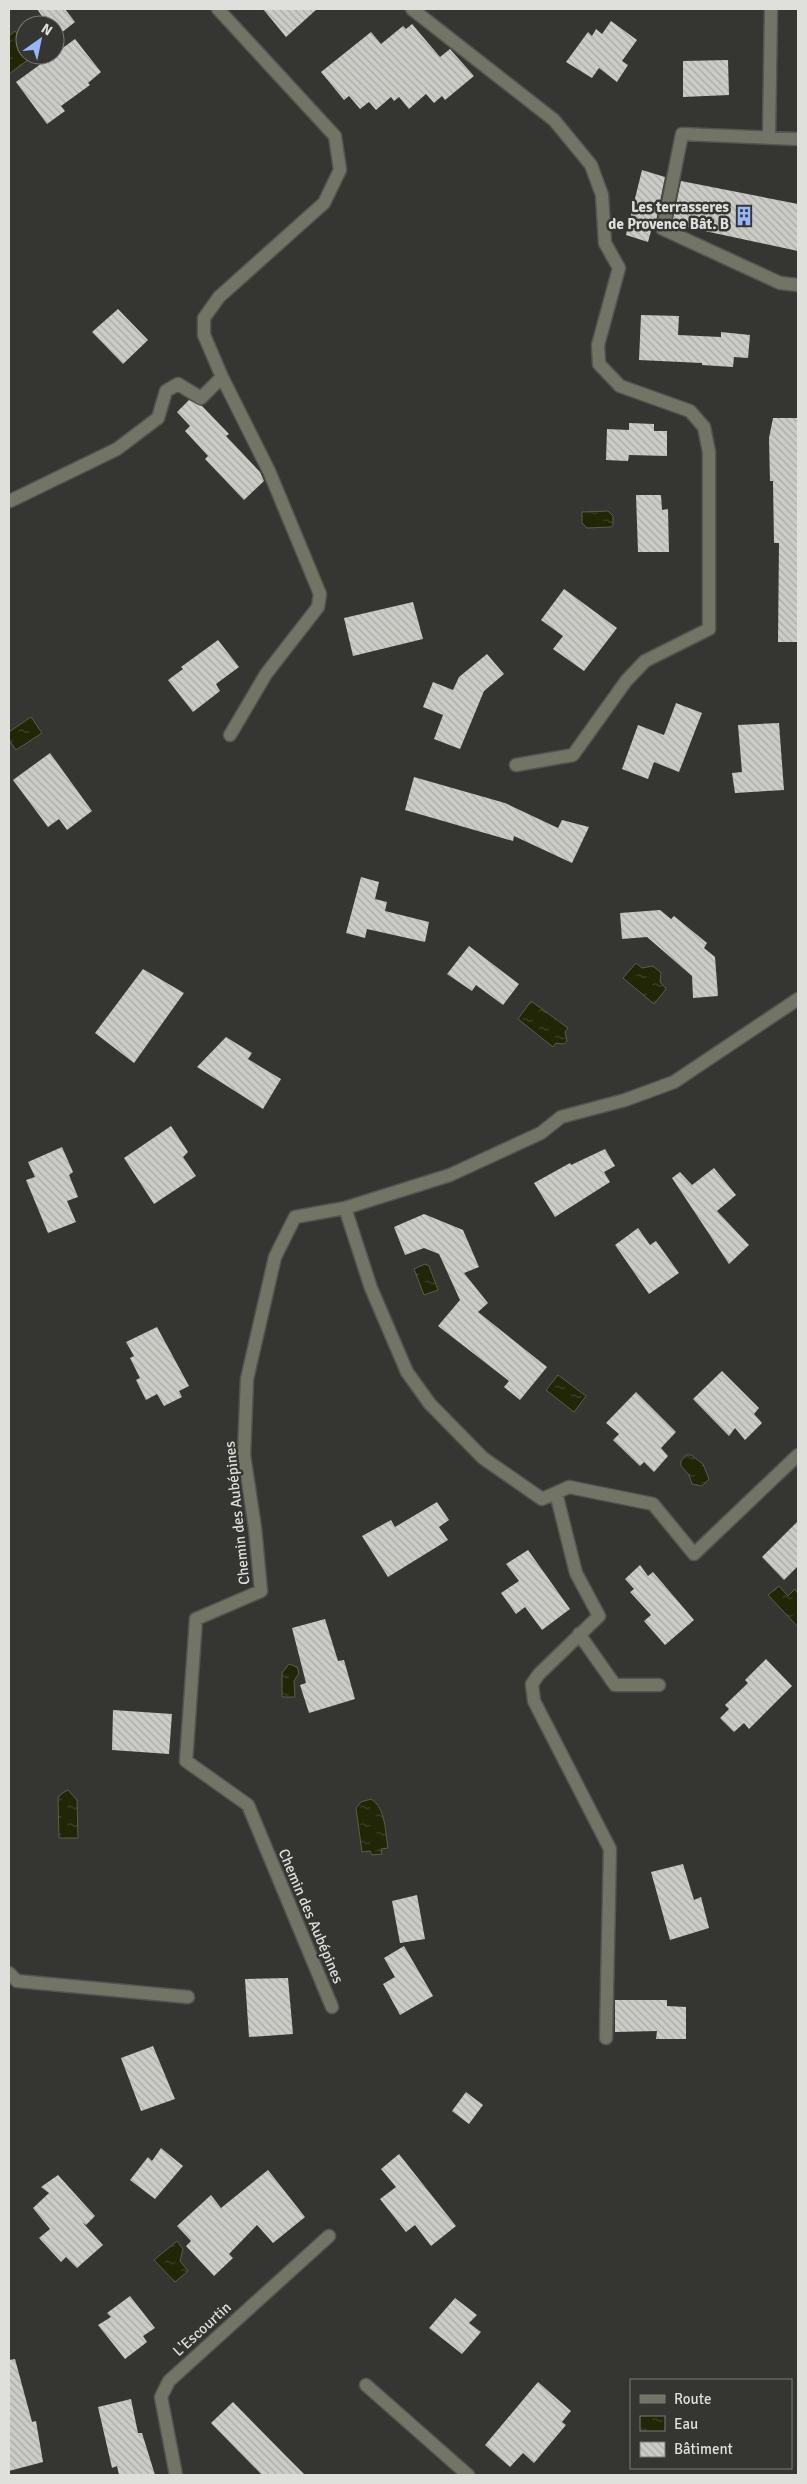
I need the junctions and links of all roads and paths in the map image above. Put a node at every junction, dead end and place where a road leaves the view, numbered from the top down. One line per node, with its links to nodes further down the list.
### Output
1 (218, 9): 7 (street)
2 (412, 9): 10 (street)
3 (771, 9): 4 (street)
4 (769, 137): 5 (street); 6 (street)
5 (798, 139)
6 (798, 285)
7 (222, 376): 8 (street); 9 (street)
8 (10, 501)
9 (230, 735)
10 (516, 765)
11 (798, 999): 12 (street, Chemin des Aubépines)
12 (345, 1208): 14 (street); 19 (street, Chemin des Aubépines)
13 (798, 1455): 14 (street)
14 (556, 1493): 15 (street)
15 (579, 1634): 16 (street); 20 (street)
16 (659, 1685)
17 (9, 1973): 18 (street)
18 (188, 1997)
19 (332, 2007)
20 (606, 2038)
21 (329, 2236): 23 (street, L'Escourtin)
22 (366, 2385): 24 (street)
23 (176, 2475)
24 (468, 2475)

